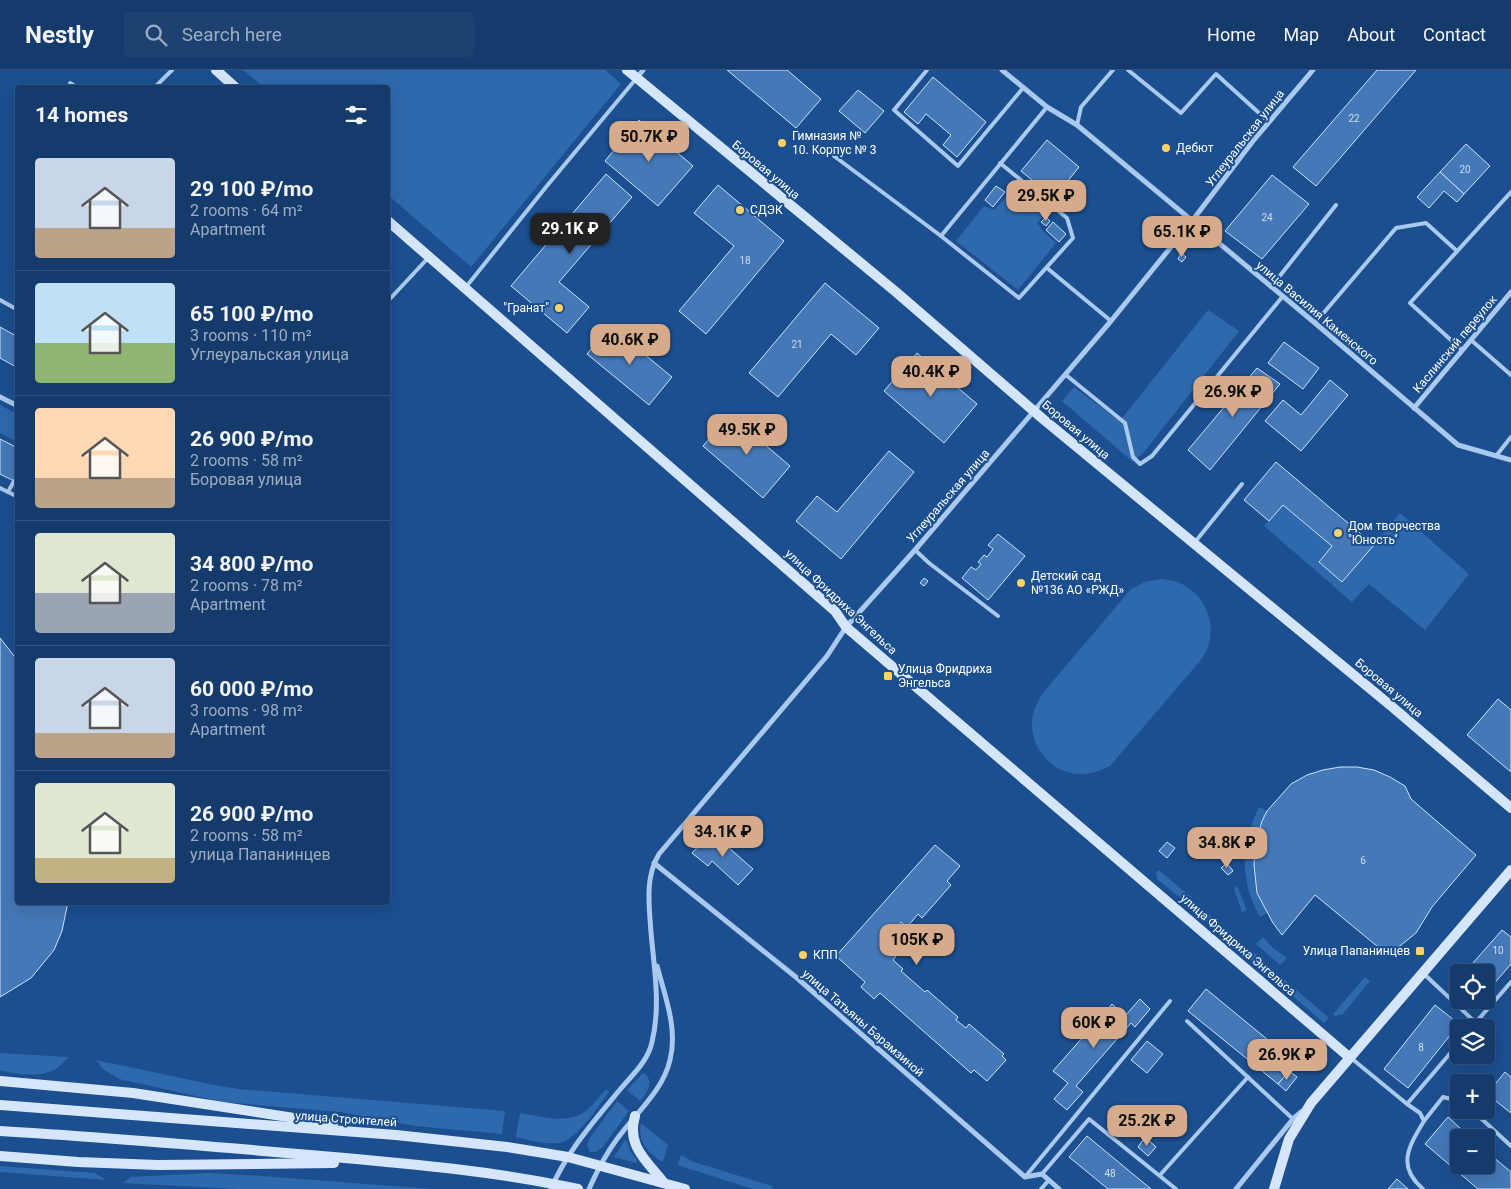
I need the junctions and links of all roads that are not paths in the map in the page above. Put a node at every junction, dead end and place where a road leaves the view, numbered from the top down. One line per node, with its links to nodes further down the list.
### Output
1 (172, 70): 12 (lane)
2 (216, 70): 13 (main road)
3 (627, 70): 9 (main road, Боровая улица)
4 (927, 70): 14 (lane)
5 (1002, 70): 14 (street, улица Василия Каменского)
6 (1112, 70): 17 (lane)
7 (1128, 70): 16 (lane)
8 (1313, 70): 16 (street, Углеуральская улица)
9 (640, 74): 29 (lane); 44 (main road, Боровая улица)
10 (70, 83): 11 (lane)
11 (73, 85)
12 (157, 85)
13 (233, 85)
14 (1023, 88): 15 (street, улица Василия Каменского)
15 (1046, 107): 17 (street, улица Василия Каменского); 19 (lane)
16 (1269, 122): 23 (street, Углеуральская улица)
17 (1077, 125): 23 (street, улица Василия Каменского)
18 (834, 156): 24 (lane)
19 (1000, 163): 24 (lane); 27 (lane)
20 (1511, 192): 25 (lane)
21 (1336, 205): 28 (lane)
22 (390, 222): 26 (main road, улица Фридриха Энгельса)
23 (1192, 222): 28 (street, улица Василия Каменского); 35 (street, Углеуральская улица)
24 (941, 236): 27 (lane)
25 (1457, 251): 36 (lane); 38 (lane)
26 (429, 257): 29 (main road, улица Фридриха Энгельса); 32 (lane)
27 (1047, 268): 35 (lane)
28 (1271, 286): 31 (street, улица Василия Каменского)
29 (465, 288): 56 (main road, улица Фридриха Энгельса)
30 (1511, 292): 37 (street, Каслинский переулок)
31 (1283, 296): 36 (street, улица Василия Каменского); 39 (lane)
32 (390, 298)
33 (0, 300): 34 (lane)
34 (15, 308)
35 (1111, 321): 39 (street, Углеуральская улица)
36 (1315, 323): 43 (street, улица Василия Каменского)
37 (1471, 340): 38 (street, Каслинский переулок); 40 (lane)
38 (1462, 350): 43 (street, Каслинский переулок)
39 (1066, 375): 44 (street, Углеуральская улица)
40 (1511, 375)
41 (0, 397): 42 (street)
42 (15, 404)
43 (1414, 408): 46 (street, улица Василия Каменского)
44 (1035, 412): 53 (main road, Боровая улица); 54 (street, Углеуральская улица)
45 (1511, 437): 46 (lane)
46 (1496, 456): 47 (street, улица Василия Каменского)
47 (1511, 460)
48 (14, 481): 51 (lane)
49 (1242, 484): 53 (lane)
50 (0, 488): 51 (lane)
51 (8, 492): 52 (lane)
52 (15, 496)
53 (1194, 544): 57 (main road, Боровая улица)
54 (915, 550): 55 (lane); 56 (street, Углеуральская улица)
55 (998, 616)
56 (846, 627): 58 (street, Углеуральская улица); 68 (main road, улица Фридриха Энгельса)
57 (1511, 808)
58 (654, 863): 60 (street, Углеуральская улица); 88 (street, улица Татьяны Барамзиной)
59 (1511, 870): 61 (main road)
60 (653, 952): 75 (street); 83 (street)
61 (1423, 974): 64 (lane); 68 (main road)
62 (1511, 982): 65 (lane)
63 (1170, 1001): 88 (lane)
64 (1472, 1019)
65 (1479, 1019)
66 (1187, 1021): 69 (lane)
67 (1450, 1054): 73 (lane)
68 (1349, 1057): 72 (main road); 73 (lane)
69 (1248, 1077): 76 (lane); 87 (lane)
70 (0, 1081): 80 (main road)
71 (1450, 1099): 78 (lane)
72 (1311, 1103): 76 (street); 101 (main road)
73 (1407, 1104): 78 (lane)
74 (0, 1105): 80 (main road, улица Строителей)
75 (635, 1116): 85 (street); 90 (main road)
76 (1293, 1119): 91 (street)
77 (1482, 1119): 81 (lane)
78 (1424, 1121): 102 (lane)
79 (0, 1131): 84 (main road)
80 (396, 1135): 83 (main road, улица Строителей)
81 (1511, 1146)
82 (0, 1156): 84 (main road)
83 (568, 1157): 85 (main road, улица Строителей); 92 (street)
84 (395, 1163): 92 (main road)
85 (600, 1164): 90 (main road, улица Строителей); 94 (street)
86 (1042, 1174): 87 (lane); 88 (street); 89 (street)
87 (1160, 1175): 98 (lane)
88 (1025, 1176)
89 (1049, 1180): 96 (lane); 97 (street)
90 (664, 1183): 95 (main road, улица Строителей)
91 (1241, 1183): 99 (street); 100 (street)
92 (552, 1186): 93 (main road)
93 (578, 1189)
94 (589, 1189)
95 (685, 1189)
96 (1041, 1189)
97 (1060, 1189)
98 (1176, 1189)
99 (1236, 1189)
100 (1245, 1189)
101 (1274, 1189)
102 (1423, 1189)

